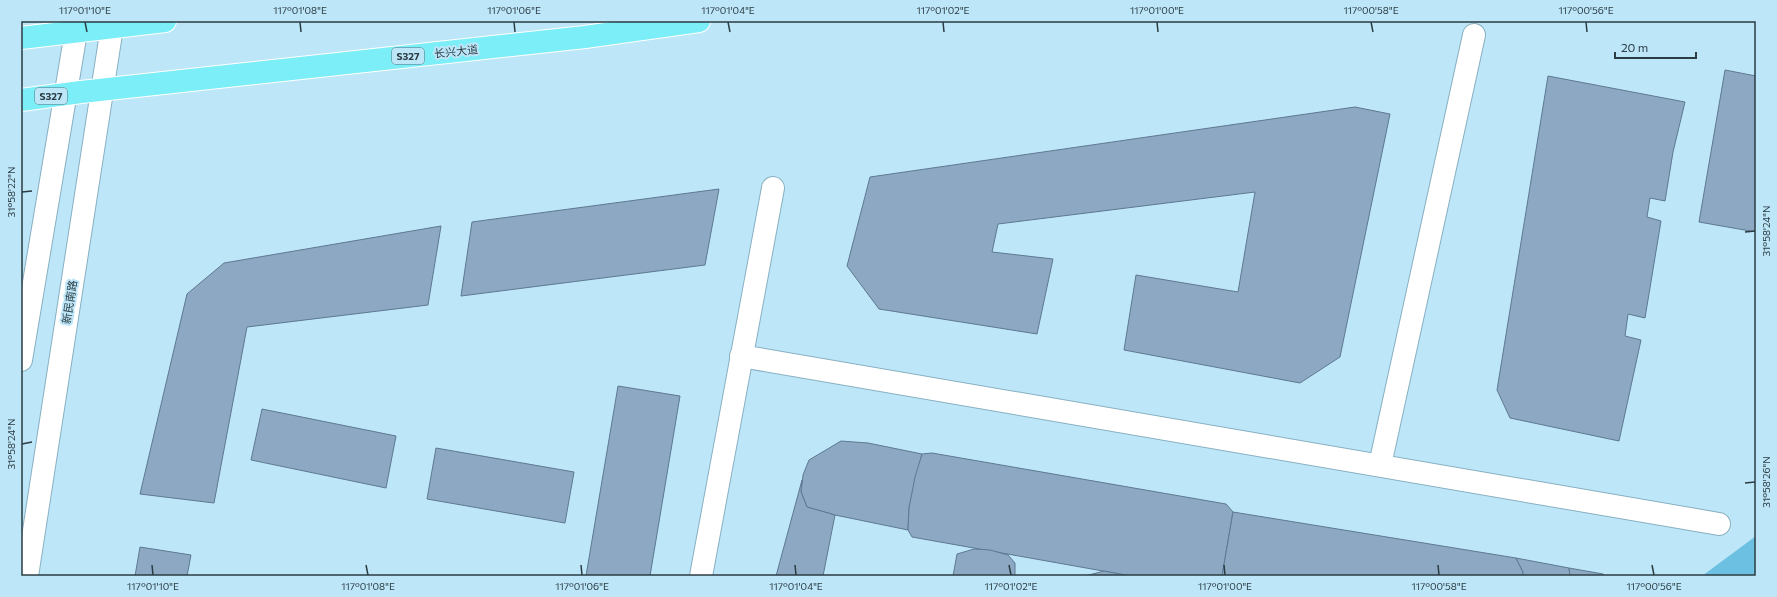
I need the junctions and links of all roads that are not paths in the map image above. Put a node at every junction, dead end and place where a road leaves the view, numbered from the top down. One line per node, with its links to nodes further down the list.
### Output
1 (165, 21): 3 (main road)
2 (699, 21): 7 (main road, 长兴大道 / S327)
3 (112, 27): 4 (main road); 7 (street, 新民南路)
4 (76, 32): 6 (main road); 8 (street)
5 (1474, 35): 13 (street)
6 (21, 38)
7 (110, 89): 8 (main road, S327); 15 (street, 新民南路)
8 (73, 93): 9 (main road, S327); 12 (street)
9 (21, 100)
10 (773, 188): 11 (street)
11 (742, 356): 13 (street); 16 (street)
12 (21, 360)
13 (1380, 466): 14 (street)
14 (1719, 524)
15 (27, 576)
16 (701, 576)

